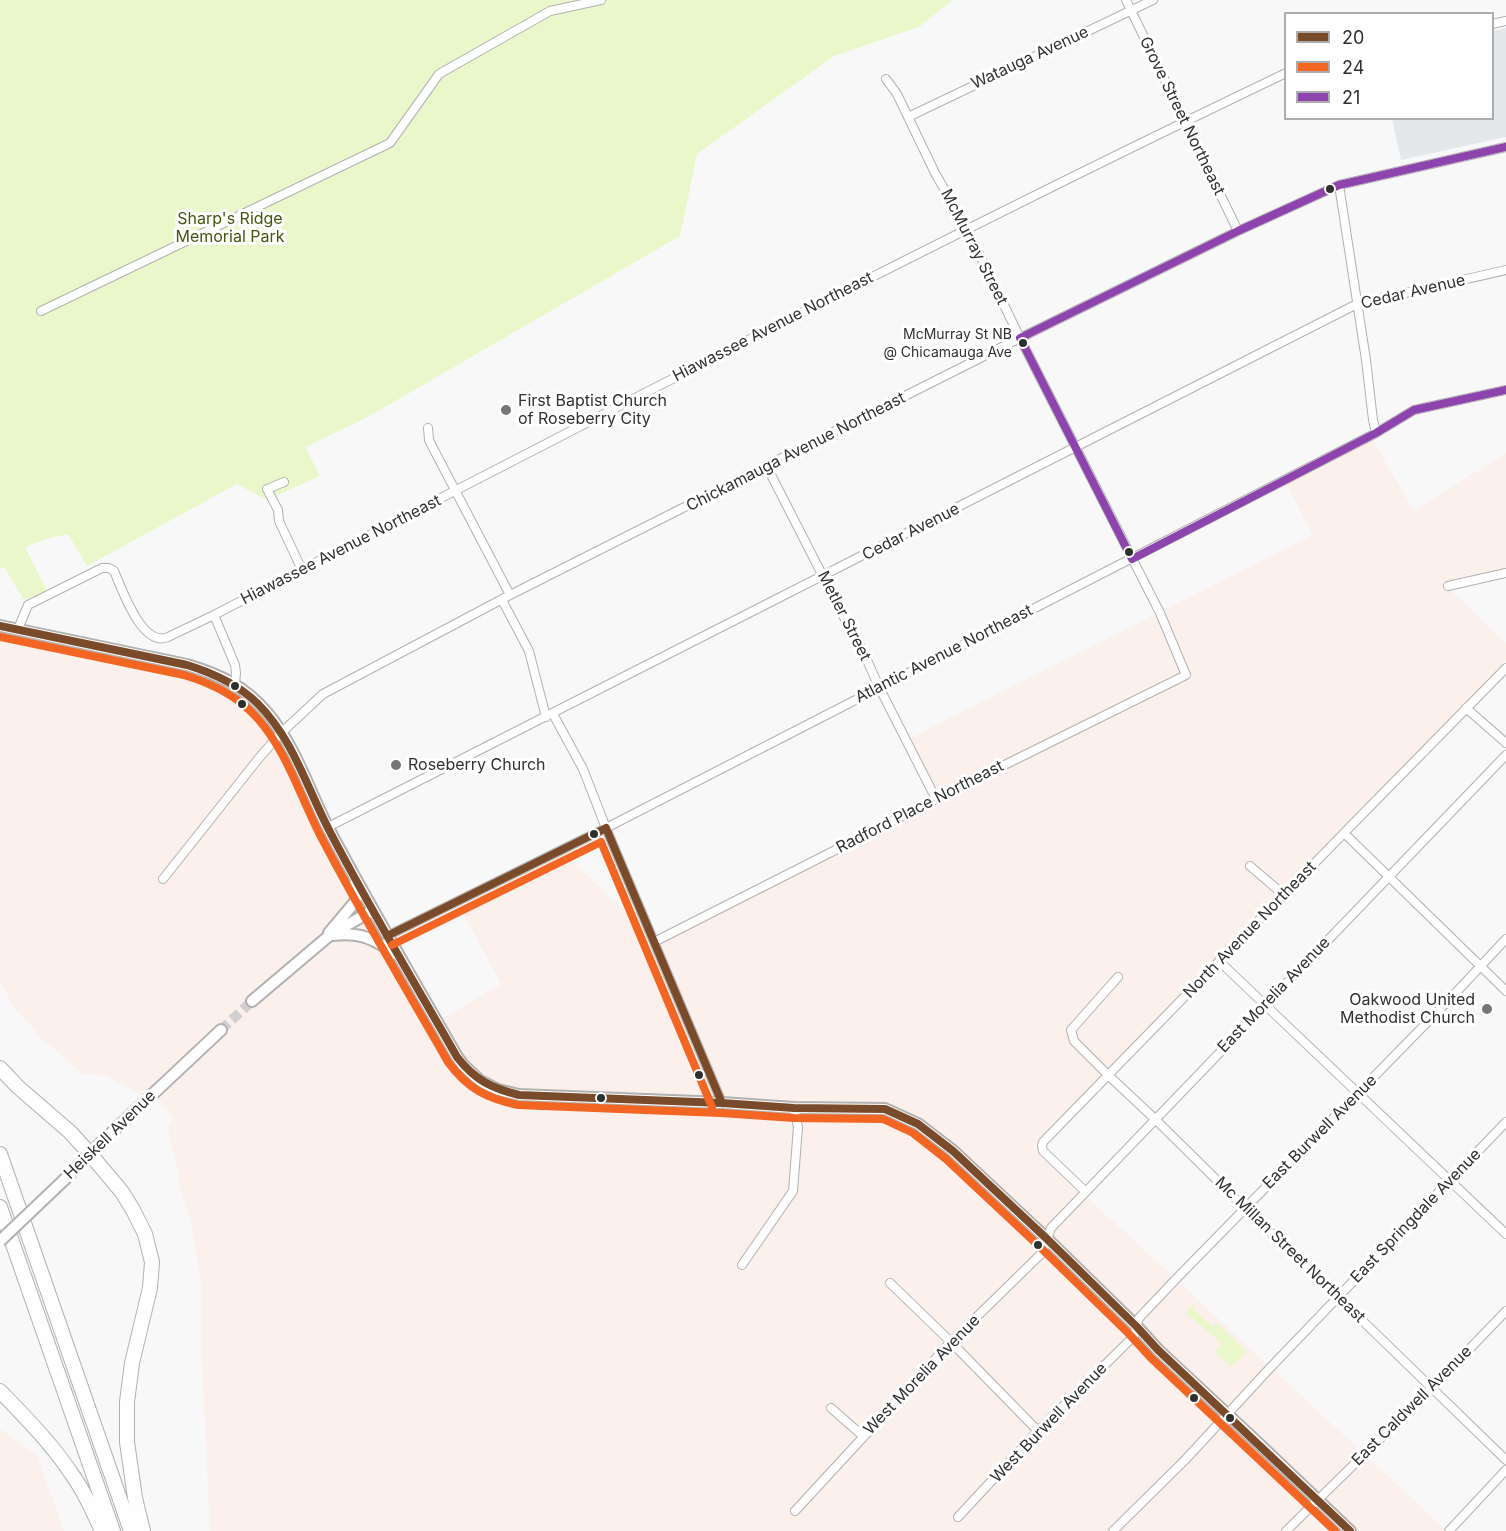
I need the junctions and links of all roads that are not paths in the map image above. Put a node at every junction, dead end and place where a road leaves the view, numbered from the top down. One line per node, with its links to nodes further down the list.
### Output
1 (602, 0): 15 (street)
2 (1126, 0): 4 (street, Grove Street Northeast)
3 (1153, 0): 4 (street, Watauga Avenue)
4 (1131, 10): 7 (street, Watauga Avenue); 8 (street, Grove Street Northeast)
5 (1284, 74): 8 (street, Hiawassee Avenue Northeast)
6 (886, 79): 7 (street, McMurray Street)
7 (908, 117): 11 (street, McMurray Street)
8 (1184, 122): 11 (street, Hiawassee Avenue Northeast); 12 (street, Grove Street Northeast)
9 (1506, 147): 10 (street, Chickamauga Avenue Northeast)
10 (1339, 185): 12 (street, Chickamauga Avenue Northeast); 14 (street)
11 (967, 229): 16 (street, McMurray Street); 23 (street, Hiawassee Avenue Northeast)
12 (1238, 231): 16 (street, Chickamauga Avenue Northeast)
13 (1506, 270): 14 (street, Cedar Avenue)
14 (1357, 304): 19 (street); 20 (street, Cedar Avenue)
15 (41, 311)
16 (1020, 339): 20 (street, McMurray Street); 21 (street, Chickamauga Avenue Northeast)
17 (1506, 390): 19 (street, Atlantic Avenue Northeast)
18 (428, 428): 23 (street)
19 (1376, 433): 24 (street, Atlantic Avenue Northeast)
20 (1076, 448): 24 (street, McMurray Street); 27 (street, Cedar Avenue)
21 (767, 466): 27 (street, Metler Street); 29 (street, Chickamauga Avenue Northeast)
22 (284, 482): 25 (street)
23 (456, 490): 25 (street, Hiawassee Avenue Northeast); 29 (street)
24 (1132, 559): 35 (street, McMurray Street); 37 (street, Atlantic Avenue Northeast)
25 (302, 570): 31 (street, Hiawassee Avenue Northeast)
26 (1506, 573): 28 (street)
27 (823, 576): 37 (street, Metler Street); 39 (street, Cedar Avenue)
28 (1448, 586)
29 (510, 595): 30 (street, Chickamauga Avenue Northeast)
30 (502, 600): 39 (street); 40 (street, Chickamauga Avenue Northeast)
31 (214, 615): 33 (street, Hiawassee Avenue Northeast); 36 (street)
32 (0, 626): 33 (main road)
33 (18, 629): 36 (main road)
34 (1506, 669): 38 (street, North Avenue Northeast)
35 (1186, 675): 43 (street, Radford Place Northeast)
36 (236, 684): 40 (main road)
37 (879, 687): 43 (street, Metler Street); 45 (street, Atlantic Avenue Northeast)
38 (1466, 708): 41 (street); 46 (street, North Avenue Northeast)
39 (549, 716): 44 (street, Cedar Avenue); 45 (street)
40 (281, 733): 44 (main road); 50 (street, Chickamauga Avenue Northeast)
41 (1506, 743)
42 (1506, 755): 48 (street, East Morelia Avenue)
43 (936, 799): 56 (street, Radford Place Northeast)
44 (328, 827): 49 (main road)
45 (606, 828): 53 (street, Atlantic Avenue Northeast); 56 (street)
46 (1344, 833): 48 (street); 51 (street, North Avenue Northeast)
47 (1250, 866): 51 (street)
48 (1389, 876): 59 (street); 63 (street, East Morelia Avenue)
49 (355, 877): 52 (main road); 54 (main road)
50 (163, 879)
51 (1284, 895): 58 (street, North Avenue Northeast)
52 (373, 910): 53 (main road); 54 (main road)
53 (387, 936): 57 (main road)
54 (328, 937): 57 (main road); 62 (main road)
55 (1506, 939): 59 (street, East Burwell Avenue)
56 (654, 942): 68 (street)
57 (399, 956): 68 (main road)
58 (1219, 961): 63 (street); 66 (street, North Avenue Northeast)
59 (1481, 965): 61 (street); 67 (street, East Burwell Avenue)
60 (1118, 977): 66 (street, Mc Millan Street Northeast)
61 (1506, 991)
62 (252, 1001)
63 (1266, 1004): 67 (street); 70 (street, East Morelia Avenue)
64 (221, 1030): 73 (main road, Heiskell Avenue)
65 (0, 1068): 73 (highway)
66 (1108, 1075): 70 (street, Mc Millan Street Northeast); 75 (street, North Avenue Northeast)
67 (1358, 1093): 74 (street); 77 (street, East Burwell Avenue)
68 (722, 1103): 69 (main road)
69 (794, 1108): 79 (main road); 81 (street)
70 (1155, 1119): 75 (street, East Morelia Avenue); 77 (street, Mc Millan Street Northeast)
71 (1506, 1122): 74 (street, East Springdale Avenue)
72 (0, 1154): 100 (highway)
73 (90, 1154): 80 (main road, Heiskell Avenue, bridge); 101 (highway)
74 (1450, 1181): 78 (street); 83 (street, East Springdale Avenue)
75 (1086, 1192): 79 (street, East Morelia Avenue)
76 (0, 1207): 99 (highway)
77 (1245, 1208): 83 (street, Mc Millan Street Northeast); 85 (street, East Burwell Avenue)
78 (1506, 1234)
79 (1047, 1239): 85 (main road); 86 (street, West Morelia Avenue)
80 (0, 1241)
81 (742, 1265)
82 (890, 1283): 86 (street)
83 (1338, 1296): 87 (street, Mc Millan Street Northeast); 90 (street, East Springdale Avenue)
84 (1506, 1311): 87 (street, East Caldwell Avenue)
85 (1137, 1327): 90 (main road); 91 (street, West Burwell Avenue)
86 (951, 1342): 91 (street); 92 (street, West Morelia Avenue)
87 (1432, 1388): 93 (street, Mc Millan Street Northeast); 95 (street, East Caldwell Avenue)
88 (0, 1391): 98 (highway)
89 (831, 1408): 92 (street)
90 (1227, 1414): 95 (main road); 102 (street, East Springdale Avenue)
91 (1038, 1431): 97 (street, West Burwell Avenue)
92 (863, 1437): 96 (street, West Morelia Avenue)
93 (1506, 1460)
94 (1506, 1470): 105 (street)
95 (1317, 1500): 103 (street, East Caldwell Avenue); 104 (main road)
96 (795, 1510)
97 (958, 1517)
98 (102, 1531)
99 (113, 1531)
100 (131, 1531)
101 (143, 1531)
102 (1113, 1531)
103 (1286, 1531)
104 (1350, 1531)
105 (1449, 1531)

